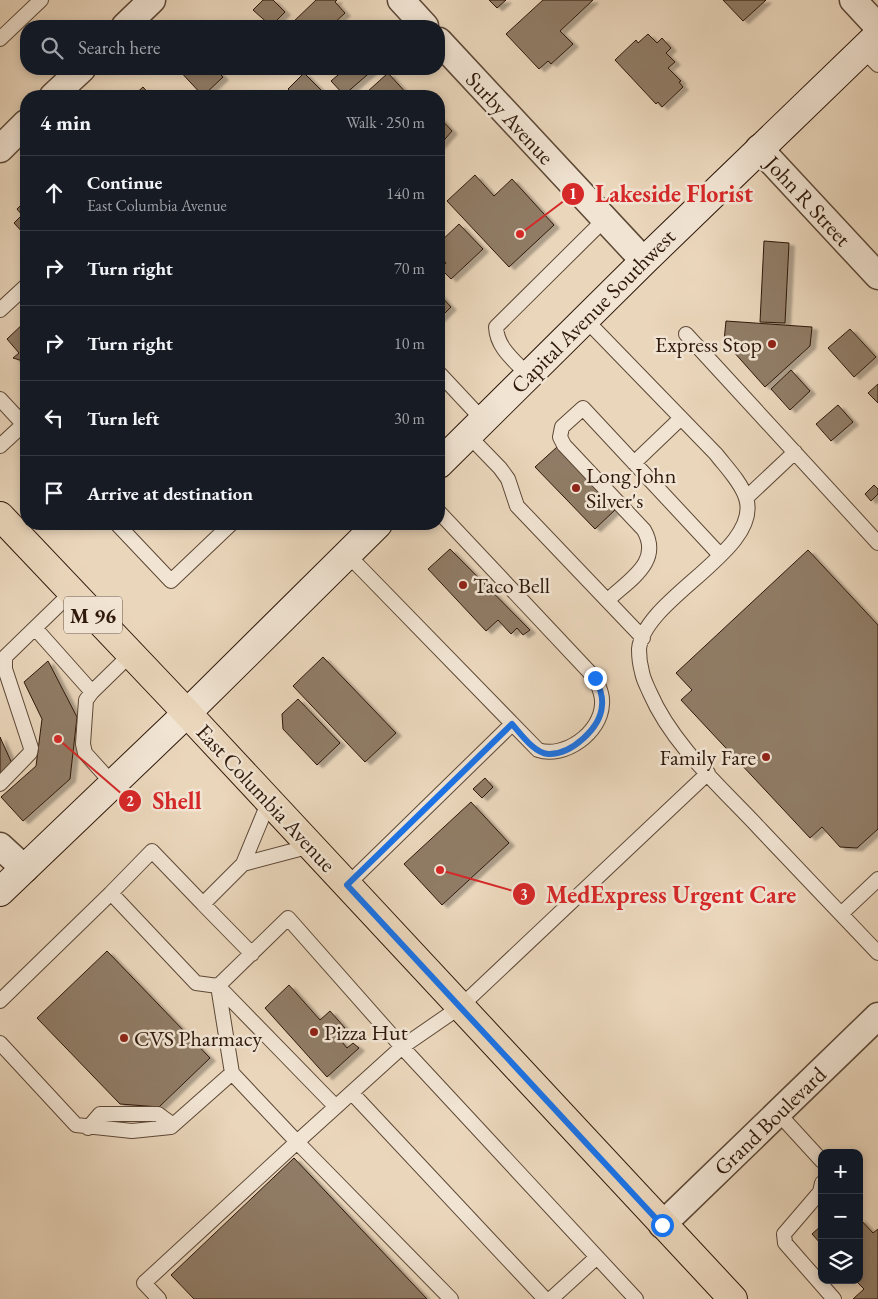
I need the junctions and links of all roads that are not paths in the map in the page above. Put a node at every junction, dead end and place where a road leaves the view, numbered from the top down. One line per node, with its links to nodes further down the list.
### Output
1 (41, 0): 8 (lane)
2 (152, 0): 5 (street)
3 (401, 0): 6 (street)
4 (853, 0): 7 (street)
5 (131, 20)
6 (419, 20)
7 (878, 27)
8 (0, 39)
9 (445, 47): 16 (street, Surby Avenue)
10 (873, 50): 14 (main road, Capital Avenue Southwest)
11 (76, 75): 12 (street)
12 (59, 90)
13 (20, 129): 15 (street)
14 (759, 148): 17 (main road, Capital Avenue Southwest); 18 (street, John R Street)
15 (0, 149)
16 (605, 219): 17 (street, Surby Avenue); 23 (lane)
17 (644, 261): 21 (main road, Capital Avenue Southwest)
18 (878, 276)
19 (20, 292): 20 (lane)
20 (0, 310)
21 (585, 319): 23 (main road, Capital Avenue Southwest); 26 (lane)
22 (686, 334): 31 (lane)
23 (528, 375): 28 (main road, Capital Avenue Southwest)
24 (445, 382): 28 (lane)
25 (0, 399): 27 (lane)
26 (681, 418): 33 (lane); 34 (lane)
27 (20, 419)
28 (475, 427): 32 (main road, Capital Avenue Southwest); 44 (lane)
29 (20, 428): 30 (lane)
30 (0, 446)
31 (795, 452): 34 (lane); 40 (lane)
32 (445, 458)
33 (634, 463): 42 (lane); 44 (lane)
34 (746, 498): 42 (lane)
35 (0, 516): 43 (main road, M 96)
36 (445, 518): 50 (lane)
37 (123, 530): 38 (lane)
38 (225, 530)
39 (372, 530): 41 (main road)
40 (878, 542)
41 (347, 554): 49 (main road); 50 (lane)
42 (720, 555): 46 (lane)
43 (72, 592): 45 (lane); 47 (main road, M 96)
44 (608, 600): 46 (lane)
45 (34, 628): 48 (lane); 52 (lane)
46 (644, 638): 51 (lane)
47 (131, 654): 48 (lane); 49 (main road, M 96)
48 (92, 692): 53 (lane)
49 (187, 713): 53 (main road); 54 (main road, East Columbia Avenue / M 96)
50 (512, 724): 60 (lane)
51 (708, 773): 64 (lane); 69 (lane)
52 (0, 784)
53 (113, 784): 58 (main road)
54 (269, 801): 56 (main road, East Columbia Avenue / M 96); 57 (lane)
55 (0, 846): 58 (street)
56 (311, 846): 57 (lane); 60 (main road, East Columbia Avenue / M 96)
57 (243, 864): 63 (lane)
58 (25, 869): 61 (main road)
59 (878, 879): 64 (lane)
60 (347, 885): 69 (main road, East Columbia Avenue / M 96)
61 (0, 892)
62 (111, 893): 63 (lane); 67 (lane); 68 (lane)
63 (203, 904): 66 (lane)
64 (841, 914): 65 (lane)
65 (878, 953)
66 (252, 954): 67 (lane); 72 (lane)
67 (218, 986): 73 (lane); 75 (lane)
68 (0, 1001)
69 (460, 1007): 72 (lane); 80 (main road, East Columbia Avenue / M 96)
70 (878, 1016): 76 (street, Grand Boulevard)
71 (0, 1043): 73 (lane)
72 (402, 1047): 74 (lane); 81 (lane)
73 (232, 1074): 77 (lane)
74 (352, 1093): 75 (lane); 84 (lane)
75 (336, 1107): 77 (lane)
76 (778, 1113): 78 (lane); 80 (street, Grand Boulevard)
77 (297, 1142): 82 (lane); 83 (lane)
78 (818, 1157)
79 (818, 1194): 88 (lane)
80 (662, 1225): 87 (main road, East Columbia Avenue / M 96)
81 (597, 1257): 85 (lane); 86 (lane)
82 (159, 1299)
83 (451, 1299)
84 (545, 1299)
85 (551, 1299)
86 (636, 1299)
87 (733, 1299)
88 (834, 1299)

